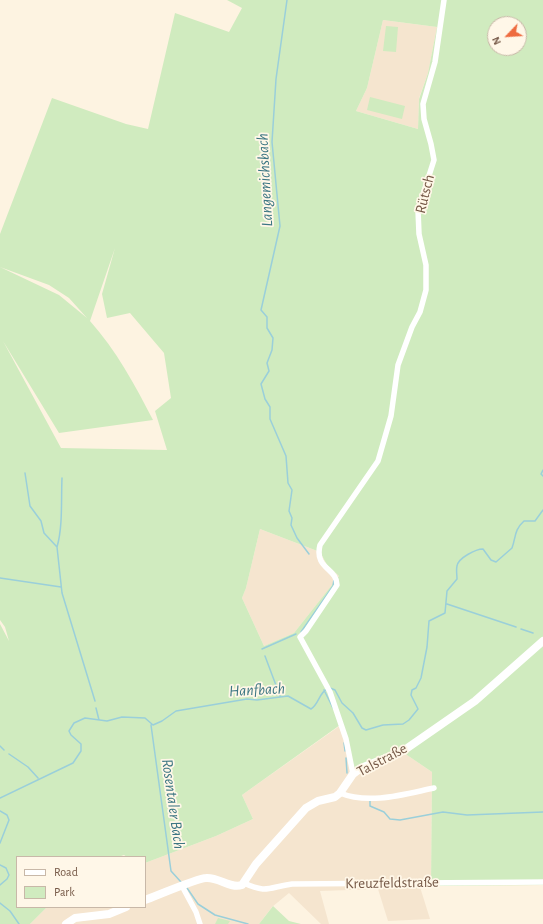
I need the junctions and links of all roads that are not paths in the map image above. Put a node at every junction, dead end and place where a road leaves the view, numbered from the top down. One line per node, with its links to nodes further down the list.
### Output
1 (444, 0): 3 (street, Rütsch)
2 (543, 641): 3 (main road, Talstraße)
3 (354, 774): 5 (main road, Talstraße)
4 (434, 788): 5 (street)
5 (340, 793): 7 (main road)
6 (543, 882): 7 (street, Kreuzfeldstraße)
7 (244, 883): 8 (main road)
8 (182, 886): 9 (main road); 12 (street)
9 (146, 900)
10 (124, 908): 11 (main road)
11 (66, 924)
12 (200, 924)

